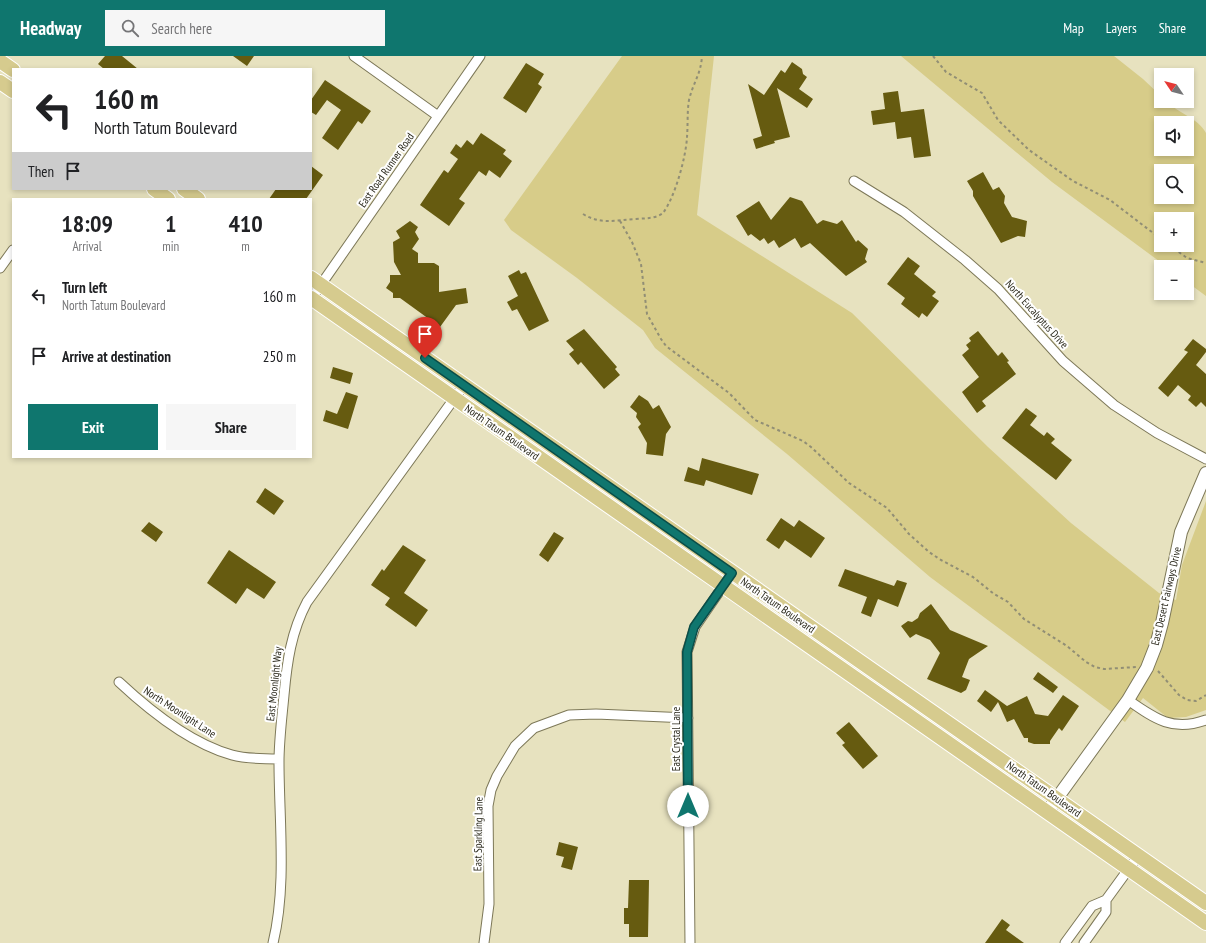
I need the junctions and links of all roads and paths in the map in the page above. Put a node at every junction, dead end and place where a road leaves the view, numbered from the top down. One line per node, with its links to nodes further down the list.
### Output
1 (354, 56): 9 (street)
2 (480, 56): 9 (street, East Road Runner Road)
3 (702, 56): 16 (path)
4 (933, 56): 17 (path)
5 (0, 61): 6 (main road)
6 (12, 69)
7 (0, 82): 8 (main road)
8 (12, 90)
9 (438, 116): 22 (street, East Road Runner Road)
10 (854, 180): 27 (street, North Eucalyptus Drive)
11 (155, 190): 13 (main road)
12 (185, 190): 14 (main road)
13 (167, 198)
14 (197, 198)
15 (583, 214): 16 (path)
16 (620, 222): 31 (path)
17 (1154, 234)
18 (12, 251): 21 (street)
19 (1179, 252): 20 (path)
20 (1206, 263)
21 (0, 268)
22 (316, 282): 23 (street, East Road Runner Road); 25 (main road, North Tatum Boulevard)
23 (312, 296)
24 (312, 300): 26 (main road, North Tatum Boulevard)
25 (464, 385): 26 (street, East Moonlight Way); 29 (main road, North Tatum Boulevard)
26 (454, 398): 30 (main road, North Tatum Boulevard); 37 (street, East Moonlight Way)
27 (1206, 459)
28 (1206, 473): 31 (street, East Desert Fairways Drive)
29 (732, 573): 30 (street, East Crystal Lane); 38 (main road, North Tatum Boulevard)
30 (723, 587): 35 (street, East Crystal Lane); 39 (main road, North Tatum Boulevard)
31 (1147, 668): 33 (path); 34 (street, East Desert Fairways Drive)
32 (119, 682): 37 (street, North Moonlight Lane)
33 (1206, 695)
34 (1128, 700): 36 (street); 38 (street, East Desert Fairways Drive)
35 (688, 718): 46 (street, East Sparkling Lane); 47 (street, East Crystal Lane)
36 (1206, 720)
37 (279, 759): 45 (street, East Moonlight Way)
38 (1057, 798): 39 (street, East Desert Fairways Drive); 40 (main road, North Tatum Boulevard)
39 (1047, 812): 41 (main road, North Tatum Boulevard)
40 (1138, 856): 41 (street); 43 (main road, North Tatum Boulevard)
41 (1129, 868): 42 (street); 44 (main road, North Tatum Boulevard)
42 (1106, 900): 48 (street); 49 (street)
43 (1206, 903)
44 (1206, 923)
45 (273, 943)
46 (484, 943)
47 (690, 943)
48 (1064, 943)
49 (1084, 943)

